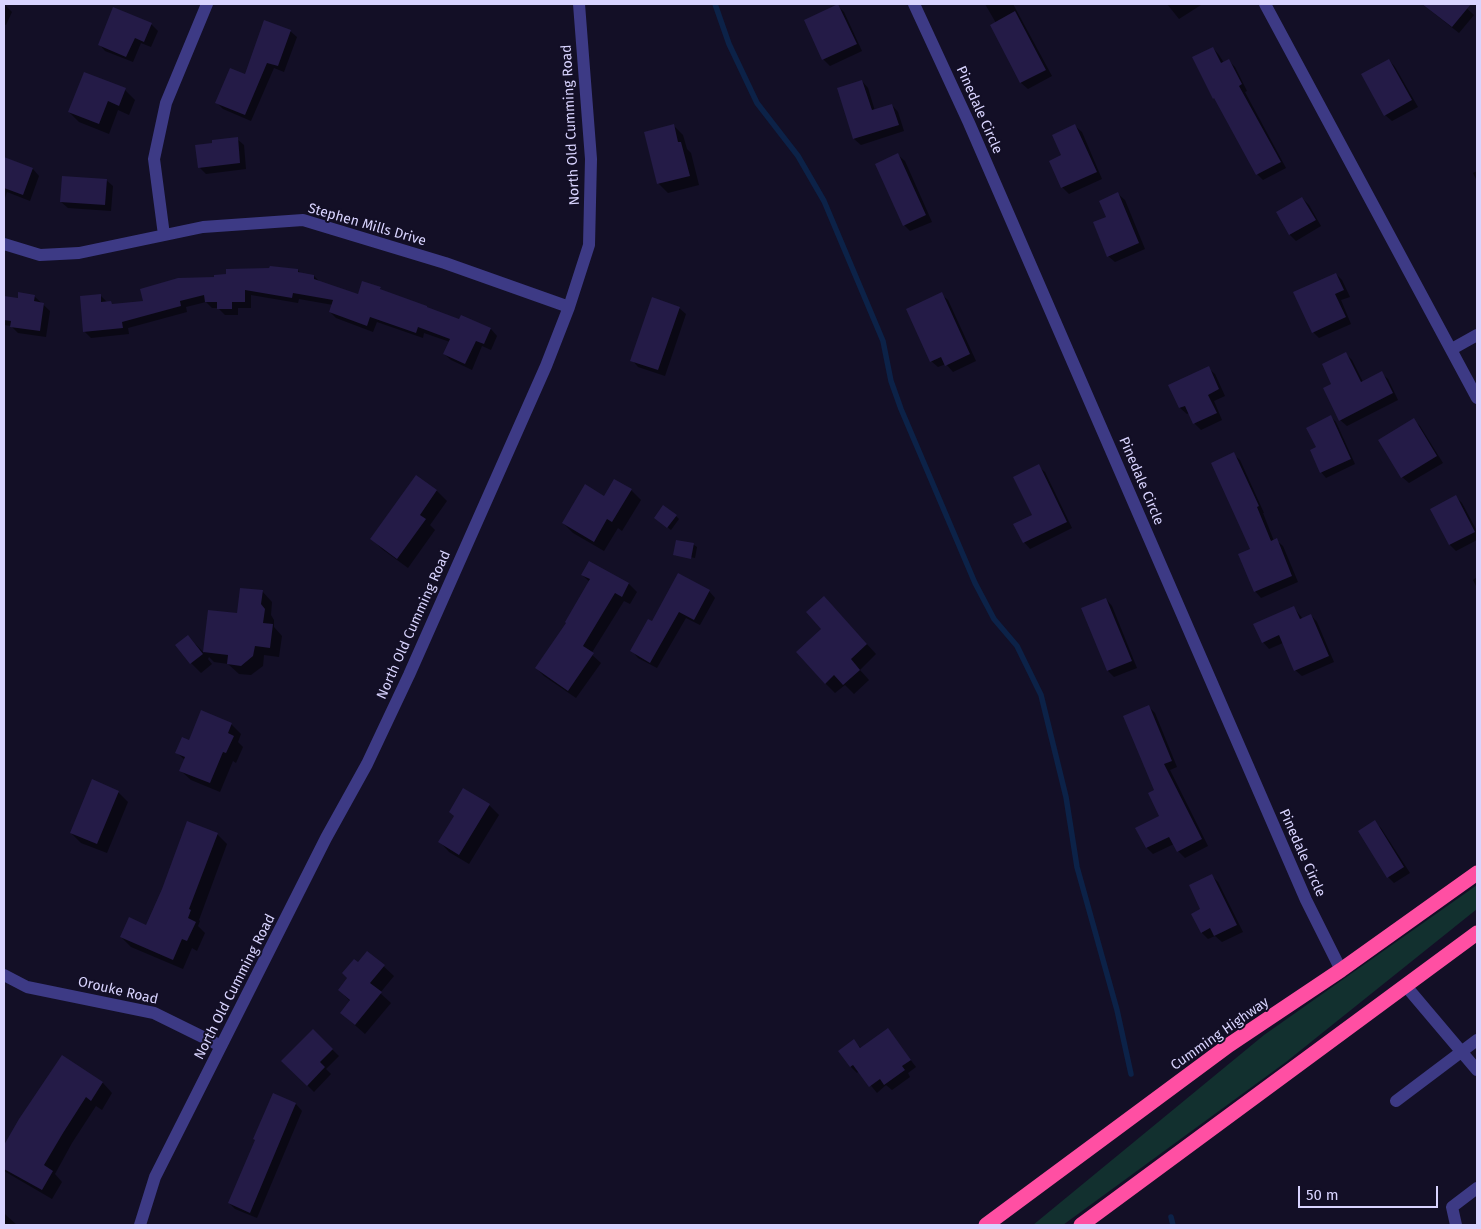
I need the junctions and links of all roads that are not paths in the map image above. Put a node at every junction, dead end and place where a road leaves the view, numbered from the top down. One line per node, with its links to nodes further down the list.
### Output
1 (207, 4): 5 (street)
2 (579, 4): 7 (street, North Old Cumming Road)
3 (914, 4): 13 (street, Pinedale Circle)
4 (1265, 4): 9 (street)
5 (164, 235): 6 (street, Stephen Mills Drive); 7 (street, Stephen Mills Drive)
6 (4, 244)
7 (569, 307): 17 (street, North Old Cumming Road)
8 (1477, 335): 9 (street)
9 (1452, 348): 10 (street)
10 (1477, 398)
11 (1477, 873): 13 (highway, Cumming Highway)
12 (1477, 932): 15 (highway)
13 (1341, 970): 23 (highway, Cumming Highway)
14 (4, 975): 17 (street, Orouke Road)
15 (1405, 985): 18 (street); 24 (highway)
16 (1477, 1040): 18 (street)
17 (222, 1046): 22 (street, North Old Cumming Road)
18 (1462, 1051): 19 (street); 20 (street)
19 (1477, 1070)
20 (1396, 1101)
21 (1477, 1188): 25 (street)
22 (140, 1225)
23 (986, 1225)
24 (1081, 1225)
25 (1456, 1225)

